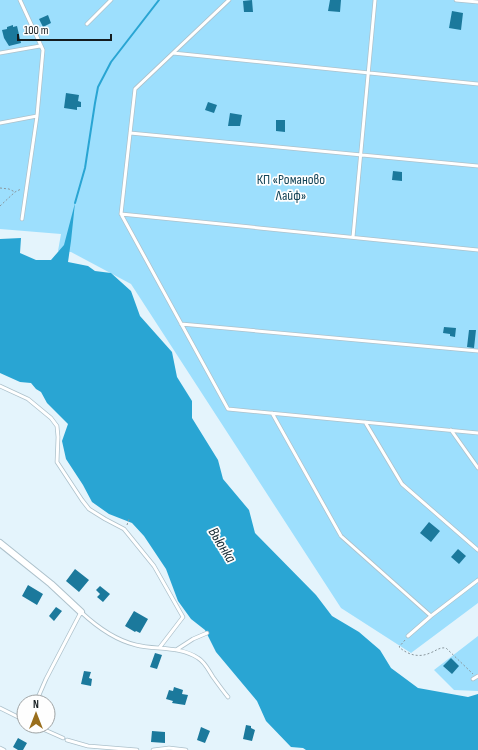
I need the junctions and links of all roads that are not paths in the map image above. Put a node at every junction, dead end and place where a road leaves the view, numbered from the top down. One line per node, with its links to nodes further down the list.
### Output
1 (20, 0): 8 (lane)
2 (111, 0): 7 (lane)
3 (229, 0): 10 (lane)
4 (375, 0): 11 (lane)
5 (456, 0): 6 (lane)
6 (478, 2)
7 (87, 24)
8 (40, 46): 9 (lane); 13 (lane)
9 (0, 53)
10 (173, 53): 11 (lane); 15 (lane)
11 (367, 72): 12 (lane); 16 (lane)
12 (478, 84)
13 (37, 116): 14 (lane); 19 (lane)
14 (0, 124)
15 (130, 133): 16 (lane); 18 (lane)
16 (361, 155): 17 (lane); 20 (lane)
17 (478, 166)
18 (121, 214): 20 (lane); 22 (lane)
19 (22, 219)
20 (354, 237): 21 (lane)
21 (478, 250)
22 (181, 324): 23 (lane); 25 (lane)
23 (478, 351)
24 (0, 386): 37 (lane)
25 (272, 413): 26 (lane); 34 (lane)
26 (365, 422): 27 (lane); 31 (lane)
27 (451, 430): 28 (lane); 29 (lane)
28 (478, 432)
29 (478, 468)
30 (0, 543): 33 (street)
31 (478, 550)
32 (478, 580): 34 (lane)
33 (81, 612): 37 (lane); 41 (lane)
34 (431, 616): 36 (lane)
35 (206, 633): 38 (lane)
36 (408, 636)
37 (160, 647): 38 (lane)
38 (176, 650): 42 (lane)
39 (477, 676): 40 (lane)
40 (473, 679)
41 (40, 694)
42 (228, 697)
43 (0, 708): 44 (lane)
44 (16, 716)
45 (54, 734): 46 (lane)
46 (63, 738)
47 (67, 740): 50 (lane)
48 (0, 748): 49 (lane)
49 (4, 750)
50 (138, 750)
51 (153, 750): 52 (lane)
52 (165, 750): 53 (lane)
53 (186, 750)

